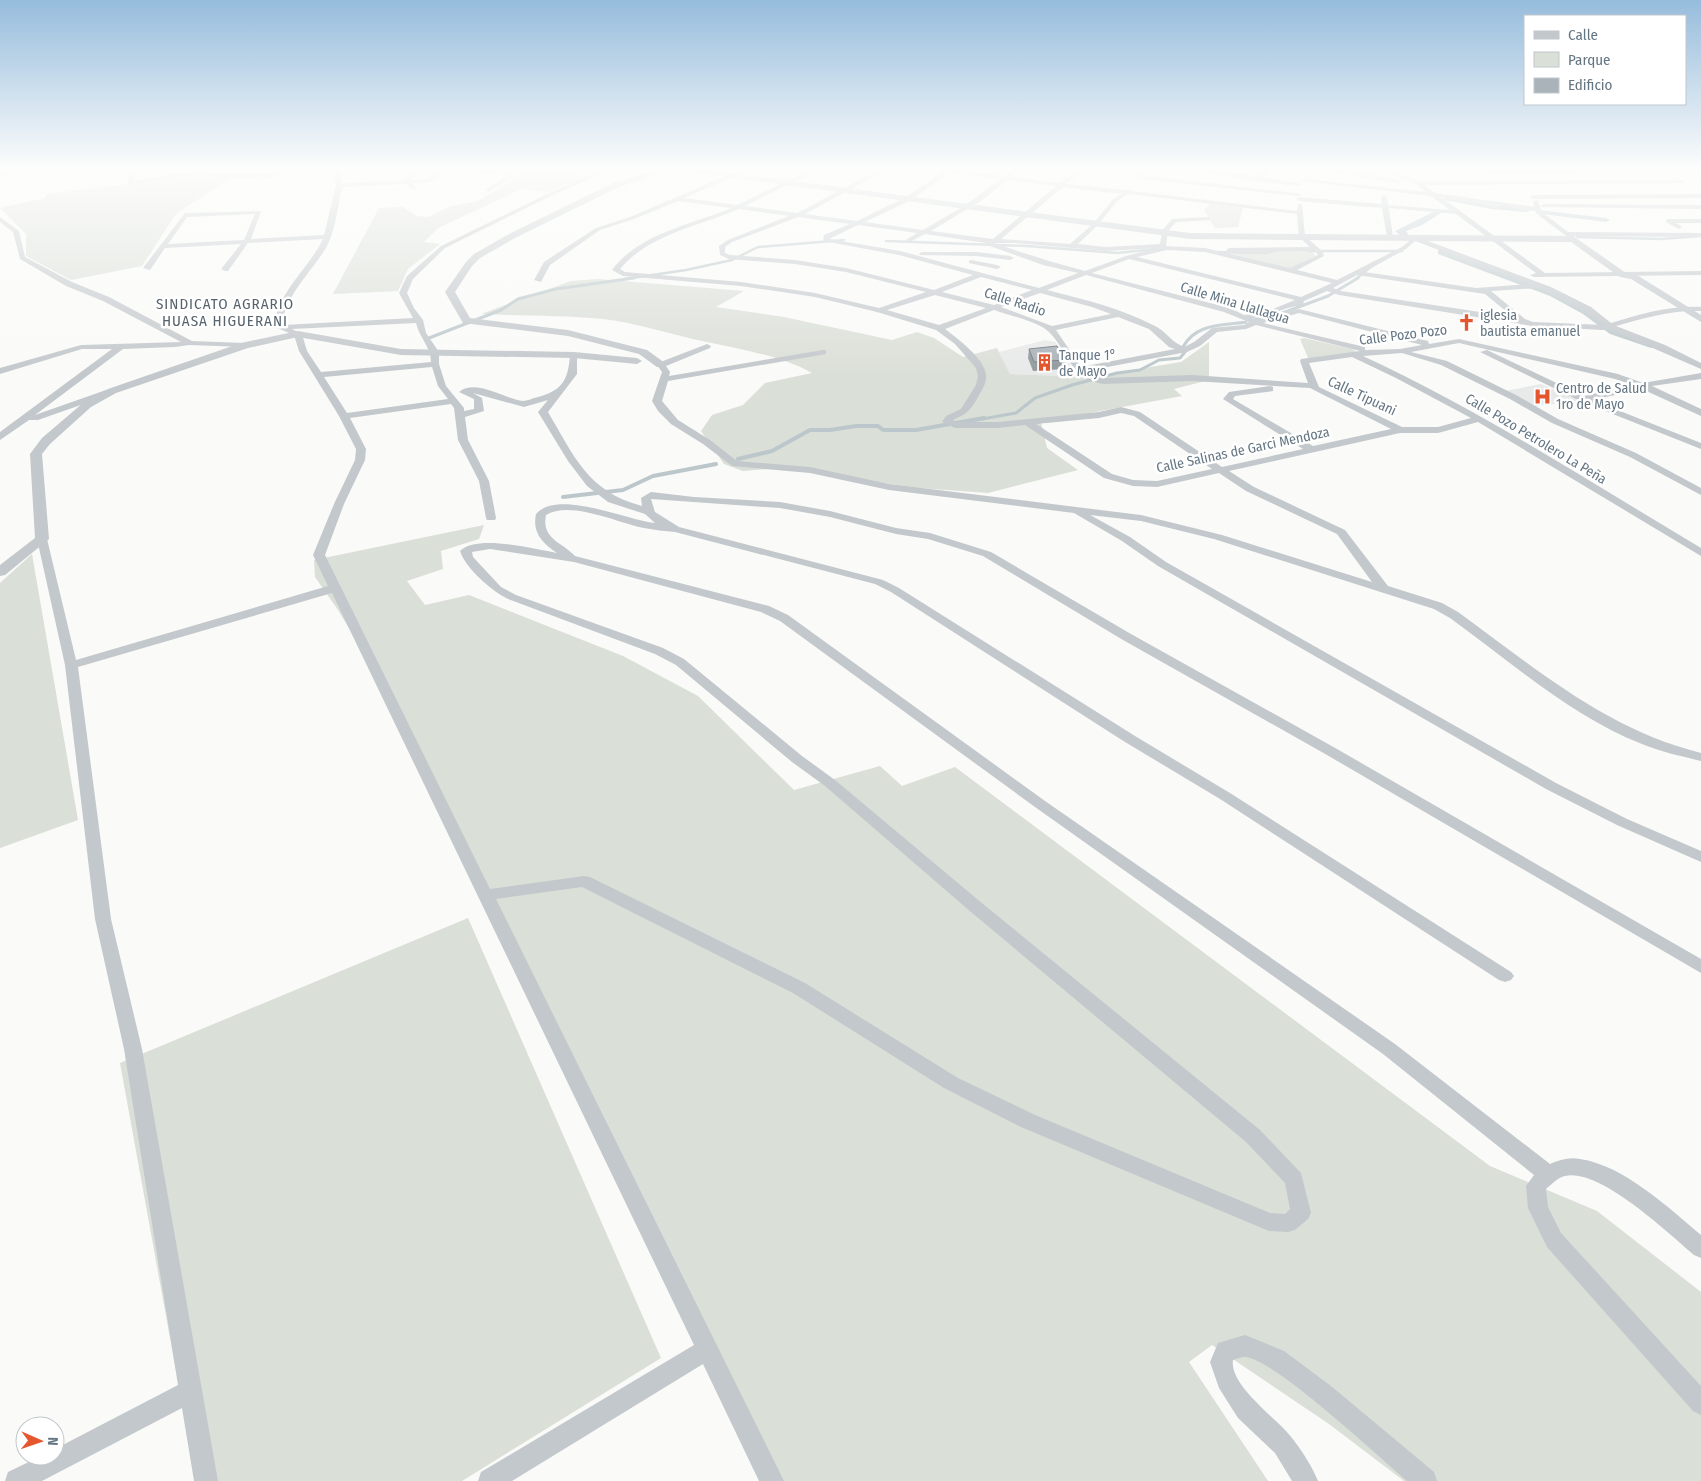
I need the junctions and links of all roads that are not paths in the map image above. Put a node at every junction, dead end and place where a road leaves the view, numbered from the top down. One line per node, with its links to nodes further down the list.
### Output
1 (17, 236): 73 (street)
2 (170, 236): 27 (street)
3 (249, 236): 26 (street)
4 (466, 236): 63 (street)
5 (512, 236): 88 (street)
6 (586, 236): 47 (street)
7 (663, 236): 58 (street)
8 (739, 236): 53 (street, Calle Radio)
9 (826, 236): 32 (street)
10 (917, 236): 24 (street)
11 (955, 236): 25 (street)
12 (998, 236): 25 (street)
13 (1083, 236): 28 (street)
14 (1166, 236): 29 (street)
15 (1193, 236): 19 (street)
16 (1489, 236): 22 (street)
17 (1640, 236): 21 (street)
18 (327, 237): 26 (street); 66 (street)
19 (1302, 237): 20 (street); 30 (street)
20 (1394, 237): 23 (street)
21 (1570, 237): 22 (street); 45 (street)
22 (1492, 238): 23 (street); 44 (street)
23 (1412, 240): 40 (street); 46 (street); 49 (street)
24 (908, 241)
25 (992, 241): 28 (street); 34 (street)
26 (246, 242): 27 (street); 38 (street)
27 (163, 246): 37 (street)
28 (1072, 246): 29 (street)
29 (1165, 247): 31 (street); 35 (street)
30 (1316, 249): 31 (street); 39 (street)
31 (1205, 250): 39 (street)
32 (900, 253): 33 (street); 43 (street)
33 (941, 254): 34 (street); 36 (street)
34 (1026, 257): 41 (street, Calle Mina Llallagua)
35 (1128, 257): 41 (street); 54 (street)
36 (998, 267)
37 (147, 268)
38 (225, 269)
39 (1292, 270): 48 (street)
40 (1357, 272): 48 (street); 52 (street)
41 (1085, 273): 51 (street); 61 (street, Calle Mina Llallagua)
42 (1701, 273): 45 (street)
43 (980, 274): 51 (street); 53 (street)
44 (1542, 274): 45 (street); 46 (street)
45 (1623, 274): 56 (street)
46 (1514, 276): 49 (street)
47 (538, 280)
48 (1338, 282): 50 (street)
49 (1536, 286): 52 (street); 67 (street)
50 (1327, 288): 54 (street); 64 (street)
51 (1042, 290): 55 (street); 60 (street)
52 (1486, 290): 64 (street)
53 (935, 292): 55 (street, Calle Radio); 58 (street)
54 (1300, 299): 59 (street); 61 (street)
55 (993, 308): 68 (street); 69 (street, Calle Radio)
56 (1683, 308): 57 (street); 62 (street); 67 (street)
57 (1701, 309)
58 (879, 310): 68 (street)
59 (1299, 312): 65 (street); 74 (street)
60 (1120, 314): 69 (street); 78 (street)
61 (1244, 317): 65 (street, Calle Mina Llallagua)
62 (1701, 319)
63 (419, 320): 66 (street); 81 (street)
64 (1522, 321): 67 (street)
65 (1254, 323): 78 (street); 79 (street, Calle Mina Llallagua)
66 (279, 327): 70 (street)
67 (1606, 327): 86 (street); 92 (street)
68 (940, 328): 107 (street)
69 (1051, 329): 90 (street, Calle Radio)
70 (298, 334): 76 (street); 81 (street); 93 (street)
71 (1480, 337): 72 (street)
72 (1459, 341): 74 (street, Calle Pozo Pozo); 97 (street, Calle Pozo Pozo); 100 (street)
73 (190, 343): 75 (street); 76 (street)
74 (1440, 344): 80 (street, Calle Pozo Pozo)
75 (121, 346): 91 (street); 105 (street)
76 (245, 346): 98 (street)
77 (707, 346): 88 (street)
78 (1184, 350): 90 (street)
79 (1380, 351): 80 (street, Calle Pozo Pozo); 84 (street, Calle Pozo Pozo)
80 (1400, 351): 113 (street)
81 (436, 352): 83 (street); 87 (street)
82 (823, 352): 95 (street)
83 (574, 354): 88 (street); 99 (street)
84 (1354, 355): 96 (street, Calle Pozo Pozo); 106 (street, Calle Pozo Petrolero La Peña)
85 (1701, 358): 86 (street)
86 (1689, 360): 89 (street)
87 (434, 364): 93 (street); 101 (street)
88 (661, 365): 95 (street)
89 (1701, 366)
90 (1079, 370): 96 (street)
91 (0, 371)
92 (1701, 371)
93 (318, 375): 104 (street)
94 (1701, 376): 97 (street)
95 (664, 379): 114 (street)
96 (1313, 386): 108 (street, Calle Tipuani); 111 (street)
97 (1646, 386): 100 (street); 102 (street, Calle Pozo Pozo)
98 (112, 391): 105 (street); 118 (street)
99 (558, 394): 103 (street); 115 (street)
100 (1583, 399): 110 (street)
101 (454, 401): 103 (street); 104 (street)
102 (1701, 413)
103 (460, 415): 116 (street)
104 (344, 416): 122 (street)
105 (27, 417): 109 (street)
106 (1478, 419): 108 (street, Calle Salinas de Garci Mendoza); 119 (street, Calle Pozo Petrolero La Peña)
107 (1028, 422): 112 (street); 112 (street, Calle Salinas de Garci Mendoza)
108 (1400, 430): 111 (street, Calle Salinas de Garci Mendoza)
109 (0, 437)
110 (1701, 446)
111 (1312, 449): 112 (street, Calle Salinas de Garci Mendoza)
112 (1221, 470): 123 (street)
113 (1701, 492)
114 (1072, 509): 123 (street); 126 (street)
115 (650, 512): 117 (street); 128 (street)
116 (491, 518)
117 (675, 529): 120 (street); 129 (street)
118 (42, 539): 121 (street); 124 (street)
119 (1701, 553)
120 (575, 559): 127 (street); 130 (street)
121 (0, 572)
122 (335, 588): 124 (street); 127 (street)
123 (1383, 588): 125 (street)
124 (71, 665): 133 (street)
125 (1701, 758)
126 (1701, 857)
127 (485, 895): 132 (street)
128 (1701, 968)
129 (1505, 976)
130 (1548, 1174): 131 (street); 134 (street)
131 (1701, 1248)
132 (708, 1349): 137 (street); 138 (street)
133 (191, 1391): 135 (street); 136 (street)
134 (1701, 1403)
135 (17, 1481)
136 (206, 1481)
137 (490, 1481)
138 (772, 1481)
139 (1306, 1481): 140 (street)
140 (1425, 1481)

